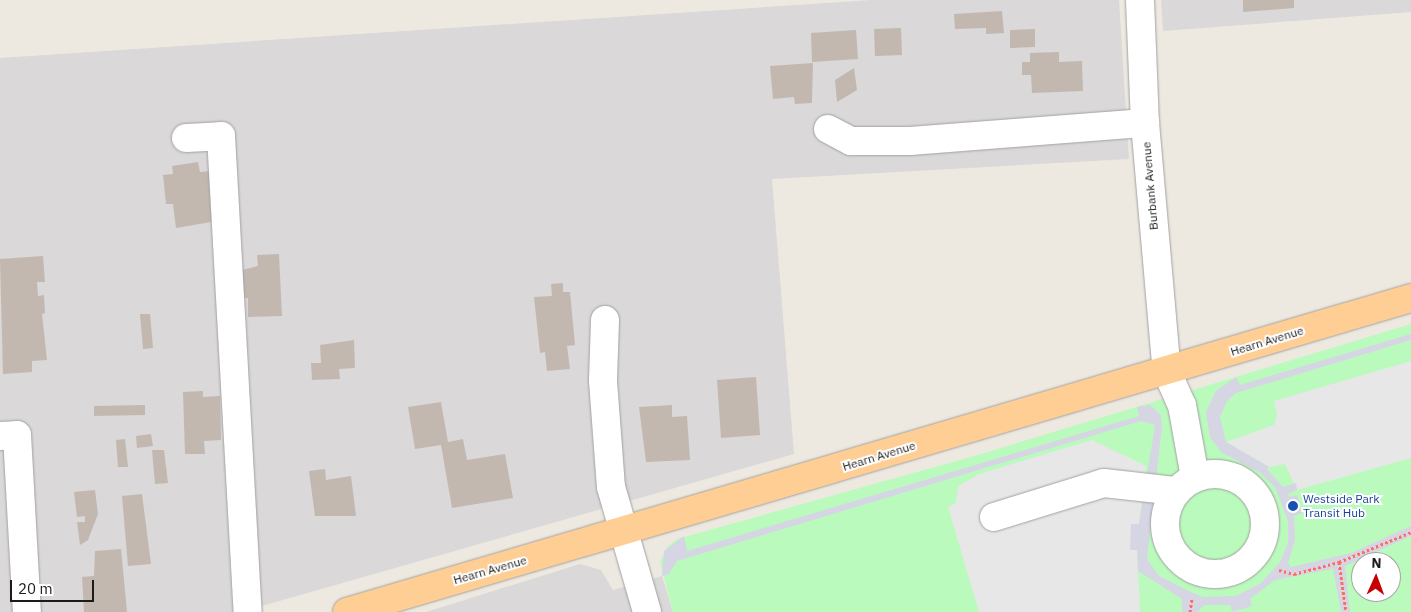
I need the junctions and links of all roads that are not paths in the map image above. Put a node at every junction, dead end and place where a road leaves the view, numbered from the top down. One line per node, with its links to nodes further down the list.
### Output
1 (1140, 0): 2 (street, Burbank Avenue)
2 (1145, 123): 3 (street); 7 (street, Burbank Avenue)
3 (828, 129)
4 (186, 138): 12 (street)
5 (1411, 298): 7 (main road, Hearn Avenue)
6 (605, 320): 10 (street)
7 (1167, 372): 9 (street, Burbank Avenue); 10 (main road, Hearn Avenue)
8 (0, 436): 11 (street)
9 (994, 517)
10 (623, 531): 13 (main road, Hearn Avenue); 14 (street)
11 (27, 612)
12 (248, 612)
13 (347, 612)
14 (647, 612)

